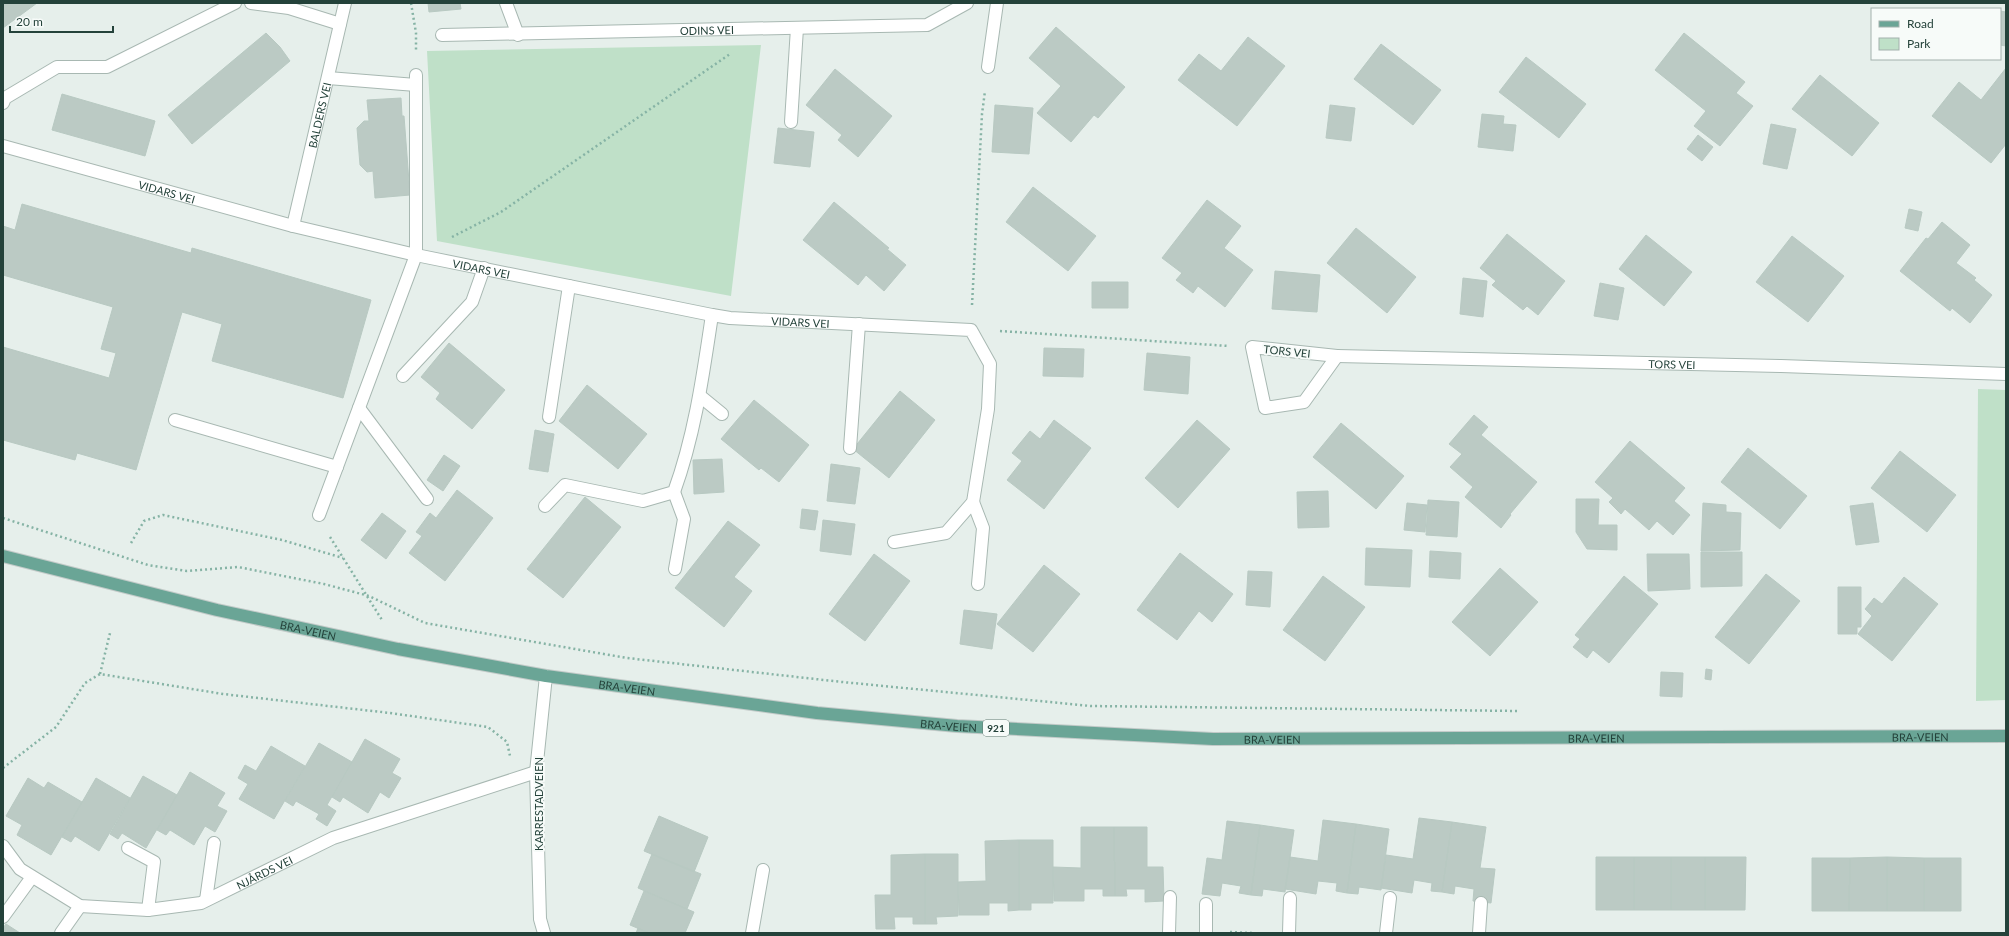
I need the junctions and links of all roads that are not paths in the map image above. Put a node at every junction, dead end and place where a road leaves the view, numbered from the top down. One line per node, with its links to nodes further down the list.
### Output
1 (235, 3): 13 (street)
2 (251, 3): 7 (street)
3 (345, 3): 7 (street, BALDERS VEI)
4 (506, 3): 10 (street)
5 (967, 3): 8 (street, ODINS VEI)
6 (997, 3): 11 (street)
7 (340, 24): 12 (street, BALDERS VEI)
8 (797, 28): 10 (street, ODINS VEI); 14 (street)
9 (442, 35): 10 (street, ODINS VEI)
10 (518, 35)
11 (988, 67)
12 (328, 78): 16 (street, BALDERS VEI); 17 (street)
13 (3, 103)
14 (791, 122)
15 (3, 146): 16 (street, VIDARS VEI)
16 (294, 226): 17 (street, VIDARS VEI)
17 (416, 254): 18 (street, VIDARS VEI); 26 (street)
18 (484, 268): 19 (street, VIDARS VEI); 24 (street)
19 (570, 286): 20 (street, VIDARS VEI); 28 (street)
20 (712, 315): 21 (street, VIDARS VEI); 25 (street)
21 (859, 324): 30 (street); 34 (street, VIDARS VEI)
22 (1337, 356): 22 (street, TORS VEI); 23 (street, TORS VEI)
23 (2006, 374)
24 (403, 376)
25 (700, 396): 27 (street); 32 (street)
26 (359, 408): 31 (street); 33 (street)
27 (722, 414)
28 (549, 417)
29 (175, 420): 31 (street)
30 (850, 448)
31 (337, 467): 36 (street)
32 (674, 492): 35 (street); 39 (street)
33 (427, 499)
34 (973, 502): 37 (street); 40 (street)
35 (545, 506)
36 (319, 515)
37 (894, 542)
38 (3, 556): 41 (main road, BRA-VEIEN / 921)
39 (675, 569)
40 (978, 584)
41 (546, 676): 42 (main road, BRA-VEIEN / 921); 43 (street, KARRESTADVEIEN)
42 (2006, 736)
43 (536, 772): 52 (street, NJÅRDS VEI); 59 (street, KARRESTADVEIEN)
44 (214, 844): 52 (street)
45 (3, 846): 48 (street, NJÅRDS VEI)
46 (128, 848): 56 (street)
47 (763, 870): 60 (street)
48 (32, 877): 55 (street, NJÅRDS VEI); 57 (street)
49 (1170, 897): 61 (street)
50 (1290, 898): 63 (street)
51 (1390, 898): 64 (street)
52 (206, 900): 56 (street, NJÅRDS VEI)
53 (1481, 903): 65 (street)
54 (1206, 904): 62 (street)
55 (80, 906): 56 (street, NJÅRDS VEI); 58 (street)
56 (148, 910)
57 (3, 917)
58 (61, 933)
59 (544, 933)
60 (752, 933)
61 (1169, 933)
62 (1206, 933)
63 (1289, 933)
64 (1386, 933)
65 (1479, 933)

